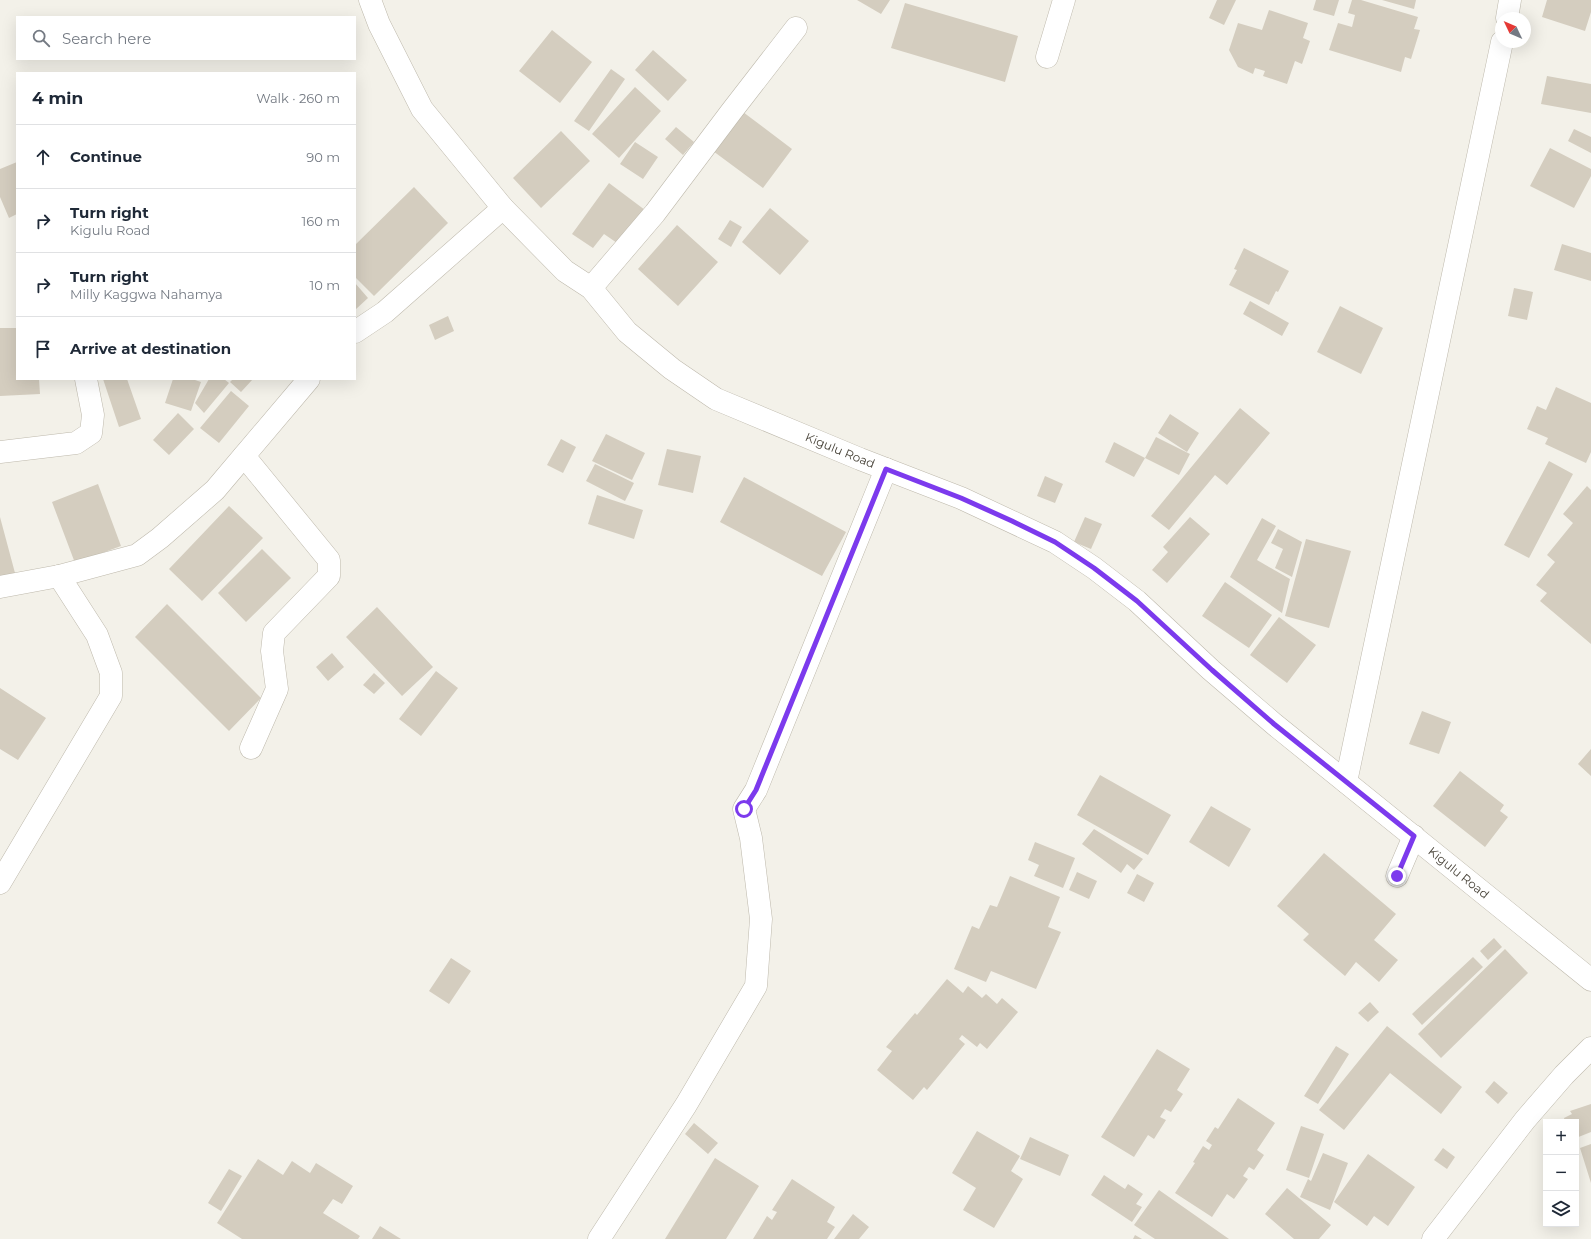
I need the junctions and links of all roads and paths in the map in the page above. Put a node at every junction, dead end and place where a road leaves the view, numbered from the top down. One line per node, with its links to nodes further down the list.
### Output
1 (370, 0): 8 (street, Kigulu Road)
2 (1064, 0): 7 (street)
3 (1510, 0): 4 (street)
4 (1508, 12)
5 (796, 28): 9 (street)
6 (1501, 48): 19 (street)
7 (1046, 57)
8 (503, 208): 9 (street, Kigulu Road); 10 (street)
9 (591, 288): 15 (street, Kigulu Road)
10 (356, 331)
11 (86, 380): 13 (street)
12 (308, 380): 14 (street)
13 (0, 452)
14 (244, 456): 16 (street); 18 (street)
15 (886, 469): 19 (street, Kigulu Road); 26 (street)
16 (59, 576): 17 (street); 22 (street)
17 (0, 587)
18 (251, 748)
19 (1346, 782): 20 (street, Kigulu Road)
20 (1414, 836): 21 (street); 23 (street, Kigulu Road)
21 (1397, 876)
22 (0, 883)
23 (1591, 980)
24 (1591, 1048): 25 (street)
25 (1439, 1237)
26 (599, 1239)

